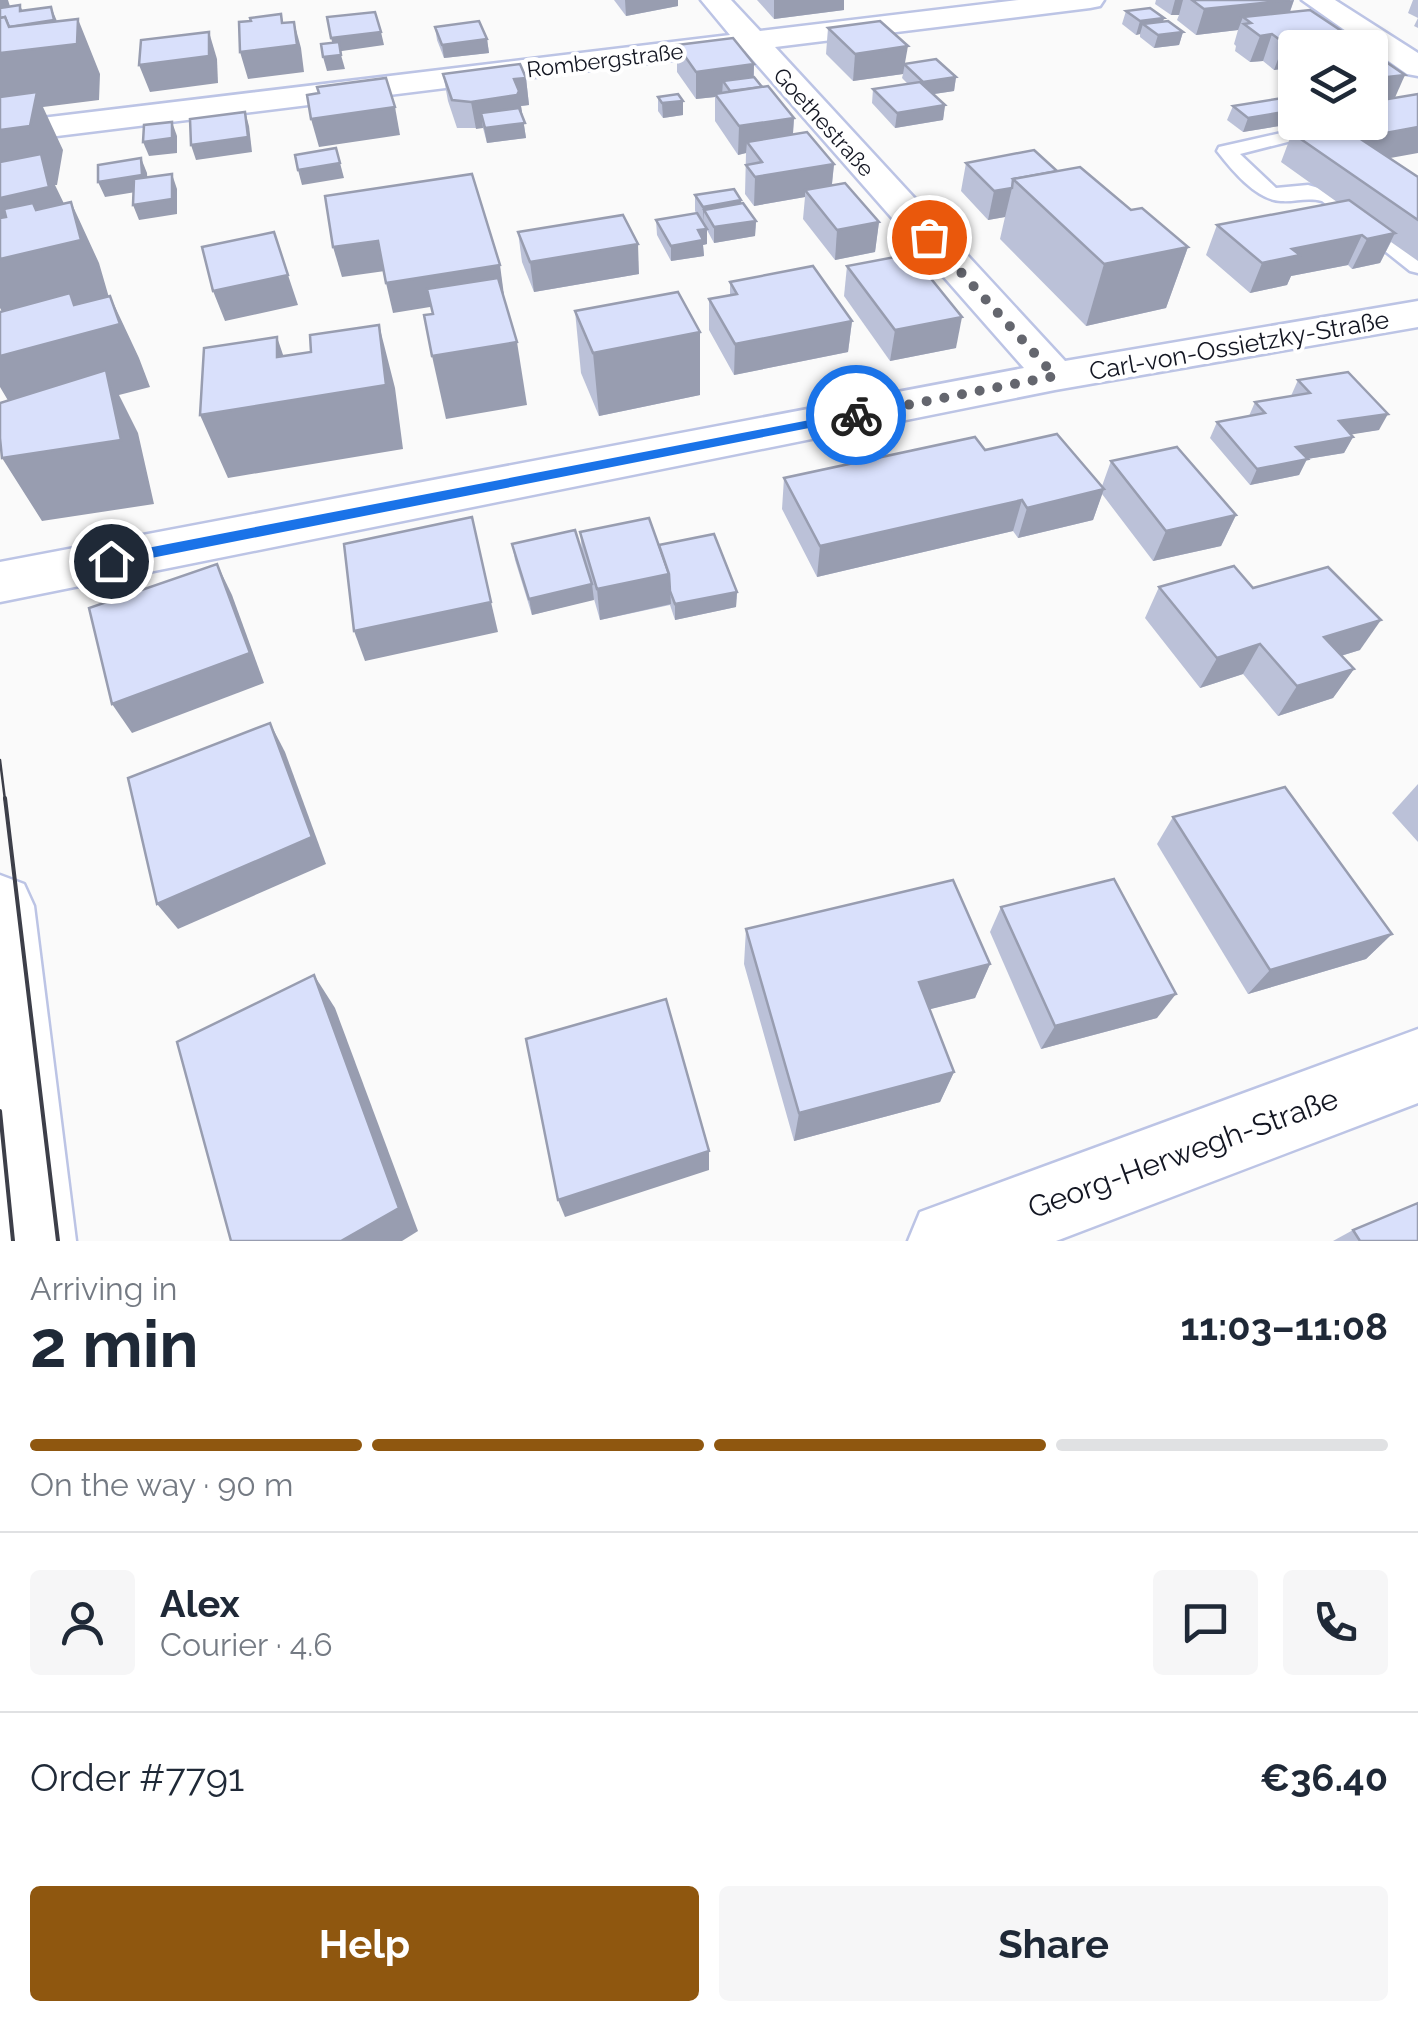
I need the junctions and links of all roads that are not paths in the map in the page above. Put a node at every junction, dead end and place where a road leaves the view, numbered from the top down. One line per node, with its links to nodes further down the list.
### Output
1 (716, 0): 4 (street, Goethestraße)
2 (1090, 0): 4 (street, Rombergstraße)
3 (1316, 0): 5 (street)
4 (753, 43): 6 (street, Rombergstraße); 10 (street, Goethestraße)
5 (1418, 67)
6 (0, 132)
7 (1278, 139): 8 (lane)
8 (1418, 266)
9 (1418, 314): 10 (street, Carl-von-Ossietzky-Straße)
10 (1055, 376): 11 (street, Carl-von-Ossietzky-Straße)
11 (0, 582)
12 (0, 906): 14 (street)
13 (1418, 1066): 15 (street, Georg-Herwegh-Straße)
14 (35, 1241)
15 (949, 1241)

